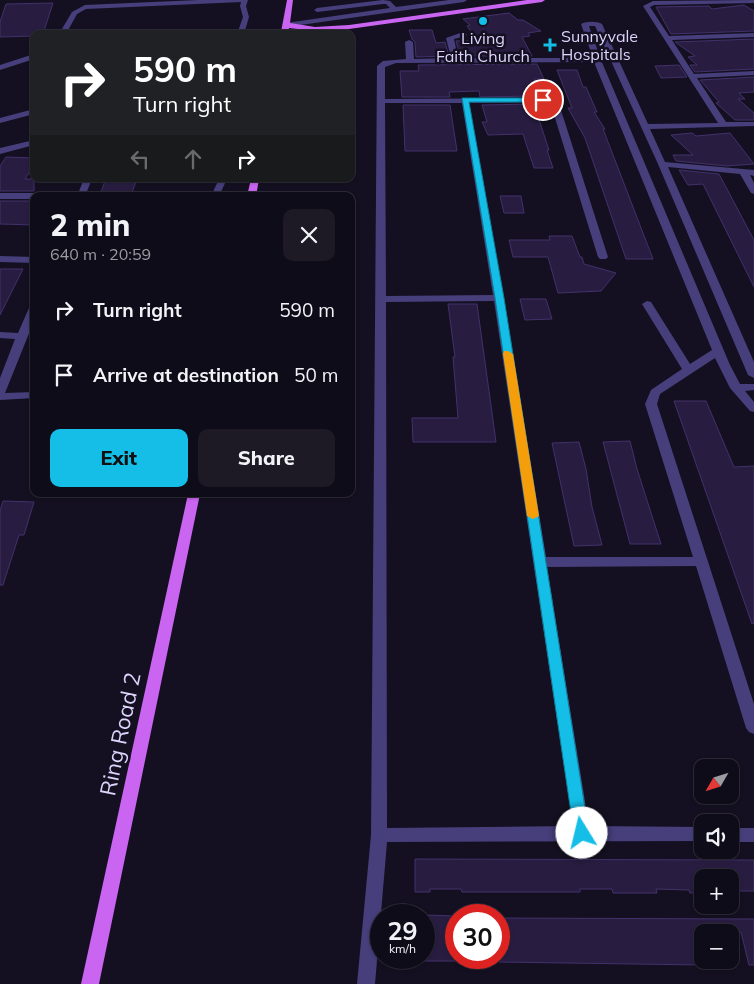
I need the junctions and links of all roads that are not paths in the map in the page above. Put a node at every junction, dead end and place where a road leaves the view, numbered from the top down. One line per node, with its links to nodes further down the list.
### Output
1 (245, 0): 8 (street); 14 (street)
2 (290, 0): 11 (main road)
3 (442, 0): 9 (street)
4 (464, 0): 11 (street)
5 (542, 0): 12 (main road)
6 (754, 1): 19 (street)
7 (345, 3): 9 (street); 10 (street)
8 (86, 4): 13 (street)
9 (393, 7): 11 (street)
10 (317, 10)
11 (287, 24): 12 (main road); 15 (main road)
12 (349, 27): 16 (main road)
13 (64, 30)
14 (241, 30)
15 (285, 30)
16 (337, 30)
17 (463, 34): 24 (street)
18 (754, 35): 19 (street)
19 (669, 38): 27 (street)
20 (409, 42): 23 (street)
21 (30, 57): 25 (street)
22 (598, 60): 24 (street); 34 (street); 43 (street)
23 (410, 61): 24 (street); 29 (street)
24 (454, 61)
25 (0, 68)
26 (754, 73): 27 (street)
27 (692, 76): 33 (street)
28 (465, 100): 29 (street); 44 (street); 47 (street)
29 (381, 101): 48 (street)
30 (30, 112): 31 (street)
31 (0, 121)
32 (754, 124): 33 (street)
33 (724, 125): 34 (street)
34 (646, 127): 37 (street)
35 (30, 143): 36 (street)
36 (0, 150)
37 (662, 164): 38 (street); 43 (street)
38 (744, 173): 39 (street); 40 (street)
39 (754, 173)
40 (754, 191)
41 (0, 196): 42 (street)
42 (30, 196)
43 (681, 234): 53 (street); 55 (street)
44 (603, 257)
45 (0, 259): 46 (street)
46 (30, 260)
47 (499, 298): 48 (street); 64 (street)
48 (382, 299): 68 (street)
49 (646, 304): 54 (street)
50 (30, 317): 52 (street)
51 (0, 335): 52 (street)
52 (22, 336): 58 (street)
53 (718, 351): 54 (street); 57 (street)
54 (688, 370): 63 (street)
55 (754, 376)
56 (754, 387): 57 (street)
57 (736, 388): 61 (street)
58 (0, 392)
59 (30, 395): 60 (street)
60 (0, 397)
61 (754, 409)
62 (193, 497): 71 (main road, Ring Road 2)
63 (701, 561): 64 (street); 65 (street)
64 (540, 562): 66 (street)
65 (754, 728)
66 (582, 833): 67 (street); 68 (street)
67 (694, 834)
68 (379, 835): 72 (street)
69 (739, 835): 70 (street)
70 (754, 835)
71 (90, 984)
72 (366, 984)

